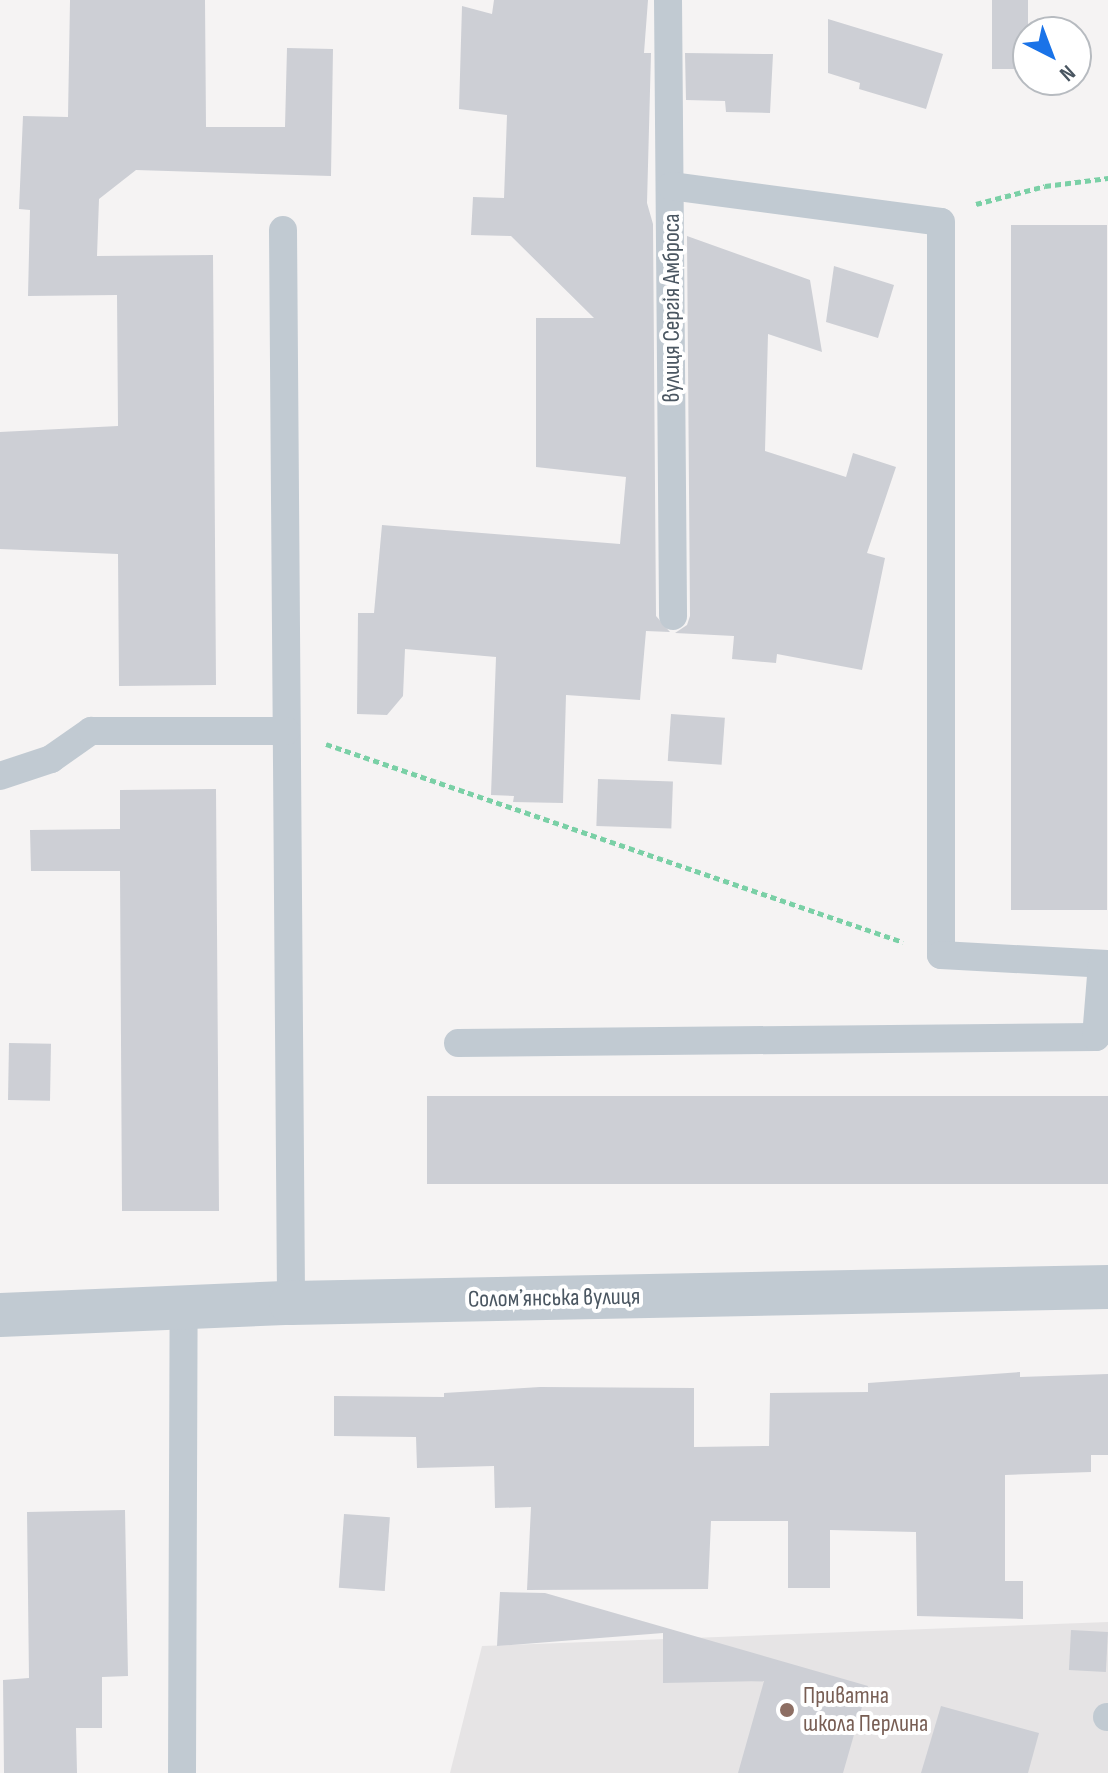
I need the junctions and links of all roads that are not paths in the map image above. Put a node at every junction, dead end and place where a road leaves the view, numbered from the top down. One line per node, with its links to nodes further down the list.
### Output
1 (668, 0): 2 (lane, вулиця Сергія Амброса)
2 (671, 186): 4 (lane, вулиця Сергія Амброса); 7 (lane)
3 (283, 230): 5 (lane)
4 (673, 616)
5 (286, 731): 6 (lane); 10 (lane)
6 (0, 776)
7 (1105, 964): 8 (lane)
8 (458, 1043)
9 (1108, 1287): 10 (street, Соломʼянська вулиця)
10 (291, 1303): 11 (street, Соломʼянська вулиця)
11 (184, 1311): 12 (street, Соломʼянська вулиця); 13 (lane)
12 (0, 1315)
13 (182, 1773)

